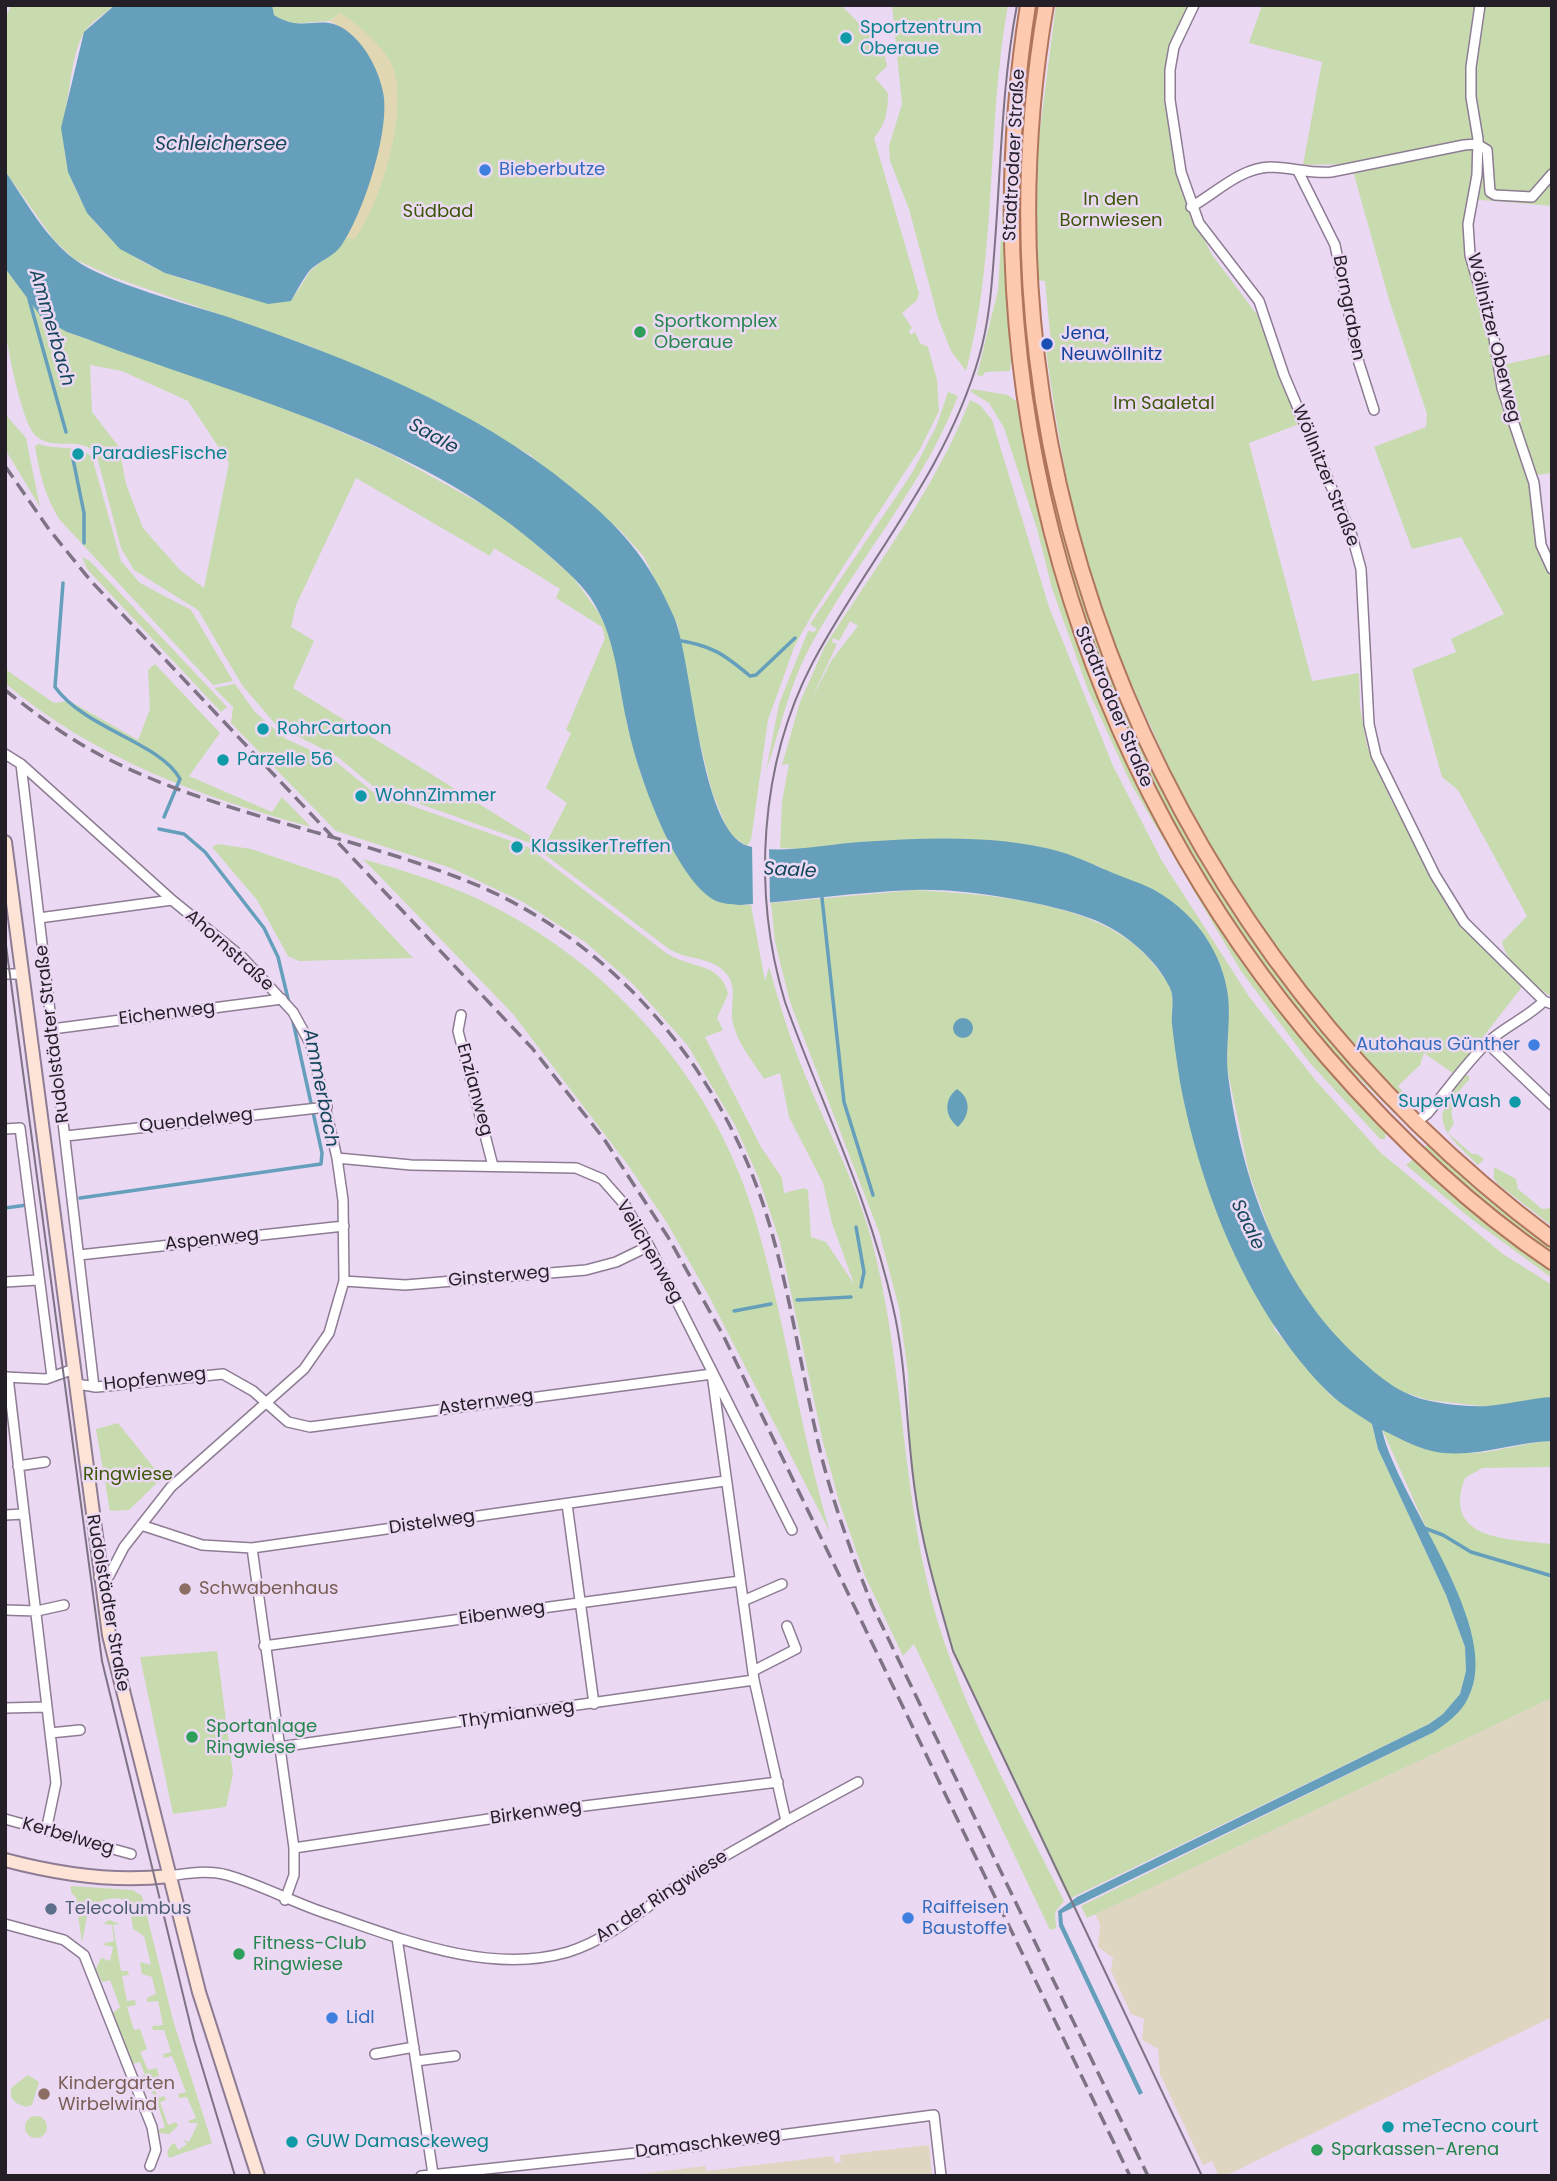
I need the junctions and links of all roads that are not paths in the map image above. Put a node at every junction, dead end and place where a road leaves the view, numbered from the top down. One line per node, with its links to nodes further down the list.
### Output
1 (1027, 5): 28 (main road, Stadtrodaer Straße)
2 (1046, 5): 26 (main road, Stadtrodaer Straße)
3 (1194, 5): 8 (street, Wöllnitzer Straße)
4 (1480, 5): 5 (street, Wöllnitzer Oberweg)
5 (1477, 144): 6 (street); 7 (street, Wöllnitzer Oberweg); 10 (street, Wöllnitzer Oberweg)
6 (1298, 171): 8 (street); 9 (street, Borngraben)
7 (1552, 174)
8 (1191, 207): 20 (street, Wöllnitzer Straße)
9 (1374, 410)
10 (1552, 569)
11 (5, 754): 12 (street, Ahornstraße)
12 (21, 764): 15 (street, Ahornstraße); 16 (street, Rudolstädter Straße)
13 (5, 842): 14 (main road, Rudolstädter Straße)
14 (6, 849): 18 (main road, Rudolstädter Straße)
15 (172, 900): 16 (street); 19 (street, Ahornstraße)
16 (39, 918): 22 (street, Rudolstädter Straße)
17 (5, 974): 18 (street)
18 (23, 974): 40 (main road, Rudolstädter Straße)
19 (284, 1001): 22 (street, Eichenweg); 25 (street, Ahornstraße)
20 (1548, 1002): 23 (street)
21 (461, 1015): 31 (street, Enzianweg)
22 (52, 1029): 29 (street, Rudolstädter Straße)
23 (1487, 1043): 24 (street); 26 (street)
24 (1552, 1105)
25 (318, 1108): 29 (street, Quendelweg); 30 (street, Ahornstraße)
26 (1415, 1123): 28 (main road); 33 (main road, Stadtrodaer Straße)
27 (5, 1129): 37 (street)
28 (1399, 1134): 36 (main road, Stadtrodaer Straße)
29 (66, 1136): 35 (street, Rudolstädter Straße)
30 (337, 1158): 31 (street, Veilchenweg); 32 (street, Ahornstraße)
31 (493, 1166): 34 (street, Veilchenweg)
32 (344, 1226): 35 (street, Aspenweg); 38 (street, Ahornstraße)
33 (1552, 1239)
34 (649, 1246): 38 (street, Ginsterweg); 41 (street, Veilchenweg)
35 (79, 1255): 45 (street, Rudolstädter Straße)
36 (1552, 1262)
37 (38, 1280): 39 (street); 43 (street)
38 (344, 1281): 46 (street, Ahornstraße)
39 (5, 1282)
40 (74, 1369): 43 (street); 44 (main road, Rudolstädter Straße)
41 (712, 1374): 46 (street, Asternweg); 49 (street); 54 (street, Veilchenweg)
42 (7, 1377): 43 (street); 48 (street)
43 (52, 1377)
44 (75, 1384): 45 (street, Hopfenweg); 56 (main road, Rudolstädter Straße)
45 (97, 1387): 46 (street, Hopfenweg)
46 (266, 1404): 53 (street, Ahornstraße)
47 (44, 1462): 48 (street)
48 (18, 1466): 51 (street)
49 (725, 1481): 50 (street, Distelweg); 57 (street)
50 (568, 1504): 55 (street, Distelweg); 60 (street)
51 (24, 1514): 52 (street); 63 (street)
52 (5, 1515)
53 (141, 1525): 55 (street, Distelweg); 56 (street, Ahornstraße)
54 (792, 1530)
55 (252, 1548): 65 (street)
56 (99, 1577): 81 (main road, Rudolstädter Straße)
57 (740, 1581): 59 (street); 60 (street, Eibenweg)
58 (782, 1584): 59 (street)
59 (743, 1601): 66 (street)
60 (579, 1604): 65 (street, Eibenweg); 67 (street)
61 (64, 1605): 63 (street)
62 (5, 1611): 63 (street)
63 (37, 1611): 68 (street)
64 (787, 1626): 66 (street)
65 (264, 1646): 72 (street)
66 (754, 1676): 67 (street, Thymianweg); 73 (street)
67 (594, 1704): 72 (street, Thymianweg)
68 (47, 1707): 69 (street); 71 (street)
69 (5, 1708)
70 (80, 1730): 71 (street)
71 (50, 1733): 77 (street)
72 (279, 1747): 78 (street)
73 (778, 1782): 76 (street); 78 (street, Birkenweg)
74 (858, 1782): 76 (street, An der Ringwiese)
75 (5, 1819): 77 (street, Kerbelweg)
76 (786, 1821): 84 (street, An der Ringwiese)
77 (47, 1830): 79 (street, Kerbelweg)
78 (294, 1848): 82 (street)
79 (131, 1854)
80 (5, 1860): 81 (main road)
81 (169, 1876): 82 (street, An der Ringwiese); 91 (main road, Rudolstädter Straße)
82 (285, 1900): 84 (street, An der Ringwiese)
83 (5, 1924): 89 (street)
84 (397, 1938): 85 (street)
85 (414, 2047): 86 (street); 88 (street)
86 (375, 2054)
87 (455, 2056): 88 (street)
88 (416, 2062): 90 (street)
89 (150, 2165)
90 (433, 2174): 92 (street, Damaschkeweg); 93 (street, Damaschkeweg)
91 (258, 2176)
92 (421, 2176)
93 (941, 2176)

